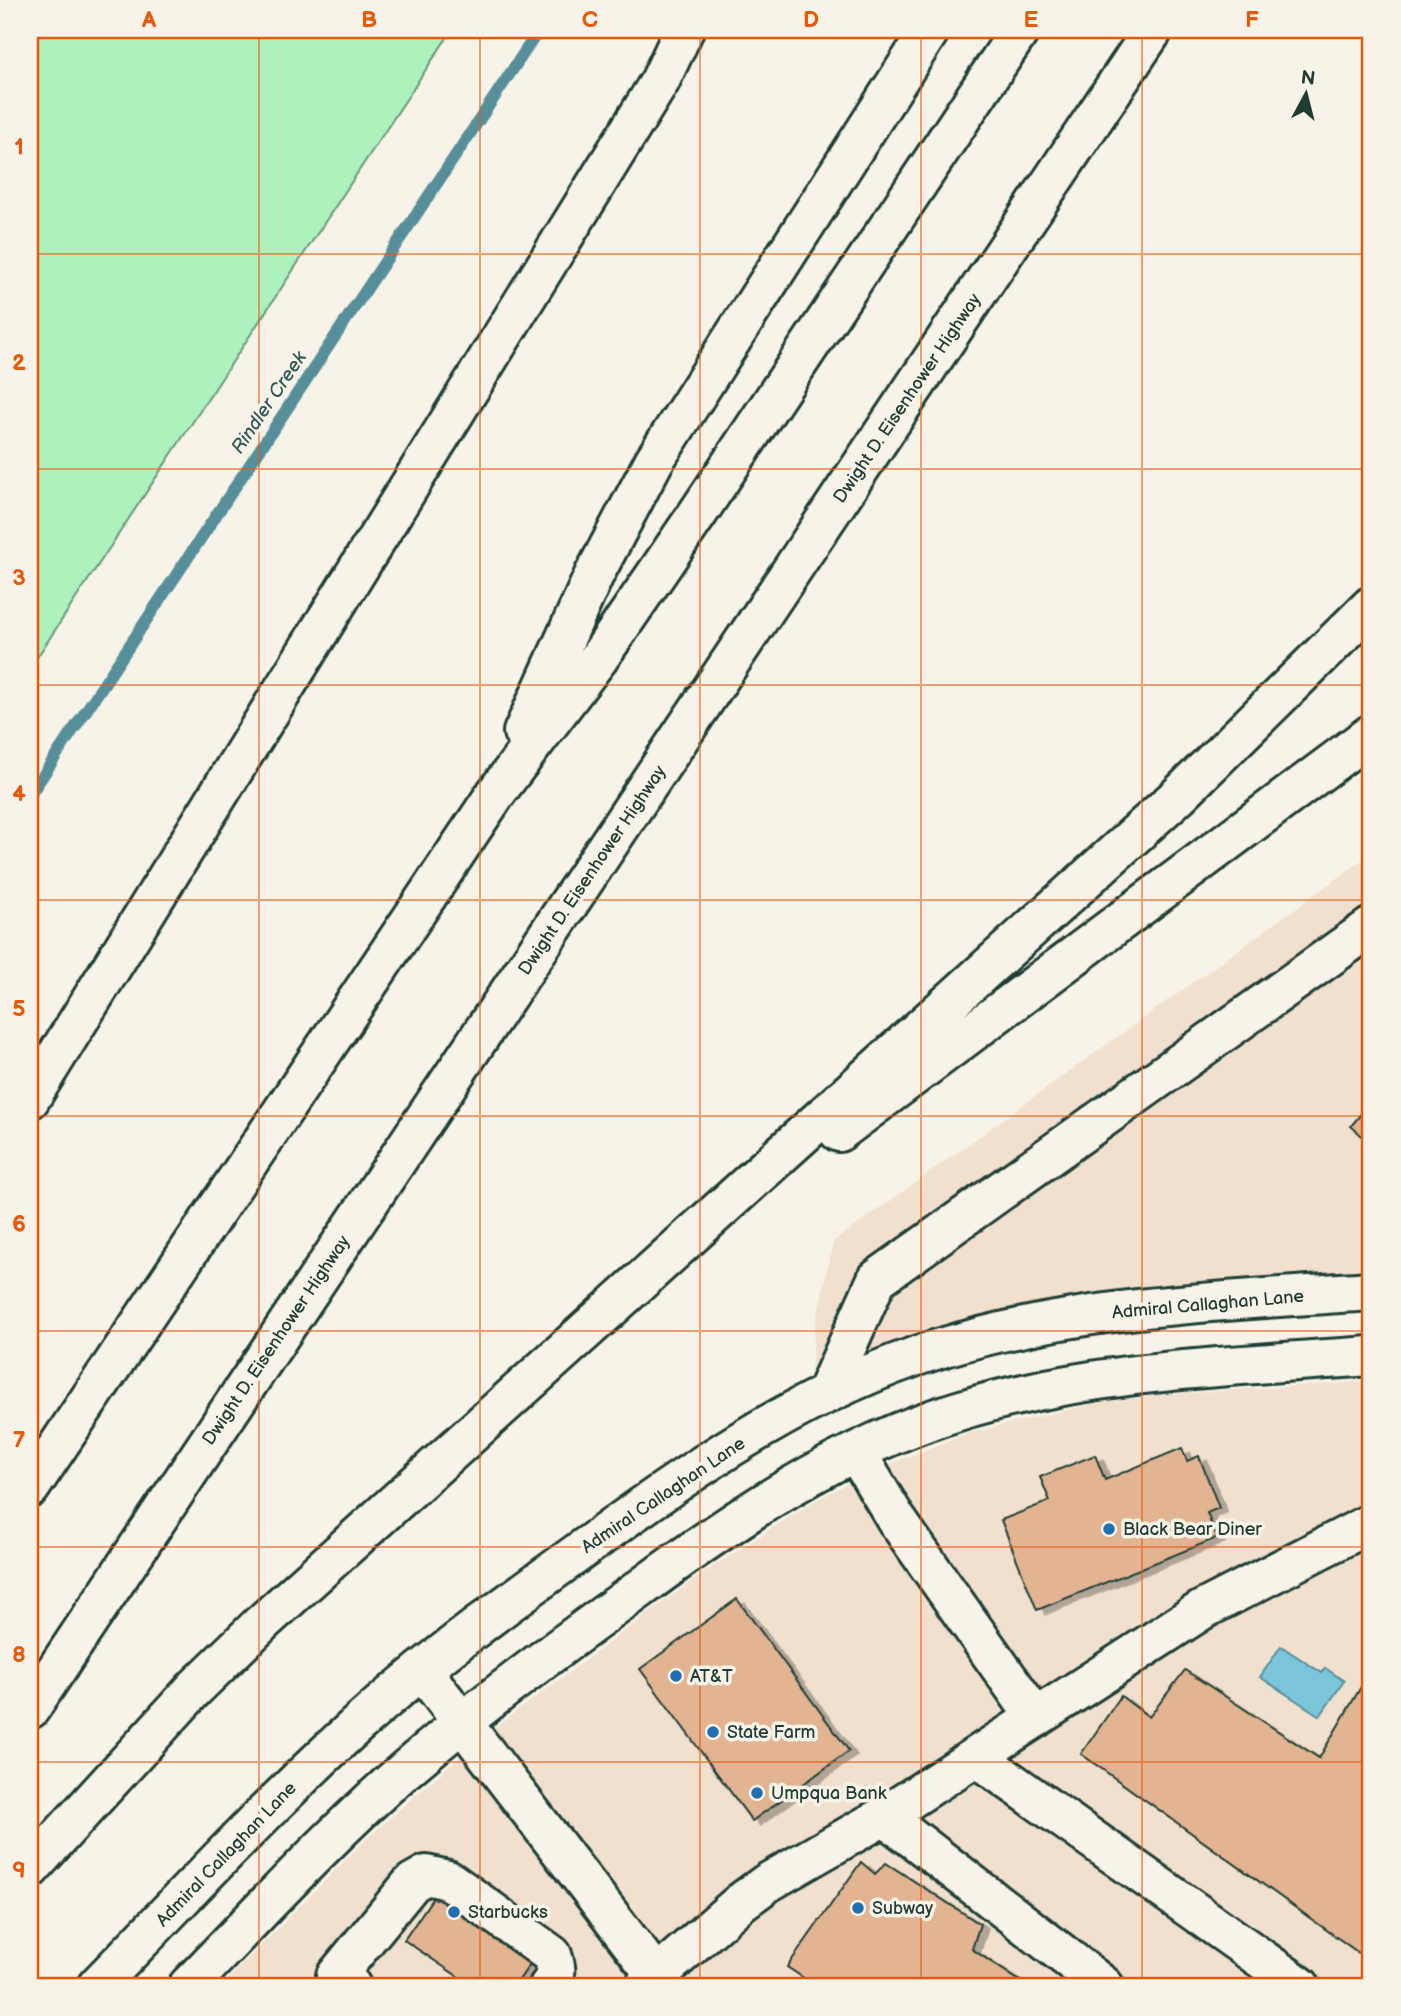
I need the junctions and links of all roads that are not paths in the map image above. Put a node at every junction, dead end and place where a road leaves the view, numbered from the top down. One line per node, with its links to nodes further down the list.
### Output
1 (684, 30): 9 (main road)
2 (930, 30): 7 (main road)
3 (1020, 30): 7 (main road)
4 (1153, 30): 18 (main road, Dwight D. Eisenhower Highway)
5 (1371, 606): 10 (main road)
6 (1371, 733): 10 (main road)
7 (496, 793): 15 (main road)
8 (1371, 927): 13 (main road)
9 (30, 1099)
10 (657, 1267): 23 (main road)
11 (1371, 1291): 13 (main road, Admiral Callaghan Lane)
12 (1371, 1356): 14 (main road)
13 (827, 1393): 17 (main road, Admiral Callaghan Lane)
14 (856, 1452): 19 (main road); 20 (main road)
15 (30, 1488)
16 (1371, 1523): 19 (main road)
17 (422, 1670): 20 (main road); 26 (main road, Admiral Callaghan Lane)
18 (30, 1709)
19 (1035, 1718): 21 (main road)
20 (461, 1722): 25 (main road); 27 (main road)
21 (976, 1757): 22 (main road); 30 (main road)
22 (884, 1816): 25 (main road); 29 (main road)
23 (30, 1869)
24 (344, 1981): 28 (main road)
25 (655, 1983)
26 (97, 1986)
27 (188, 1986)
28 (549, 1986)
29 (1104, 1986)
30 (1300, 1986)

